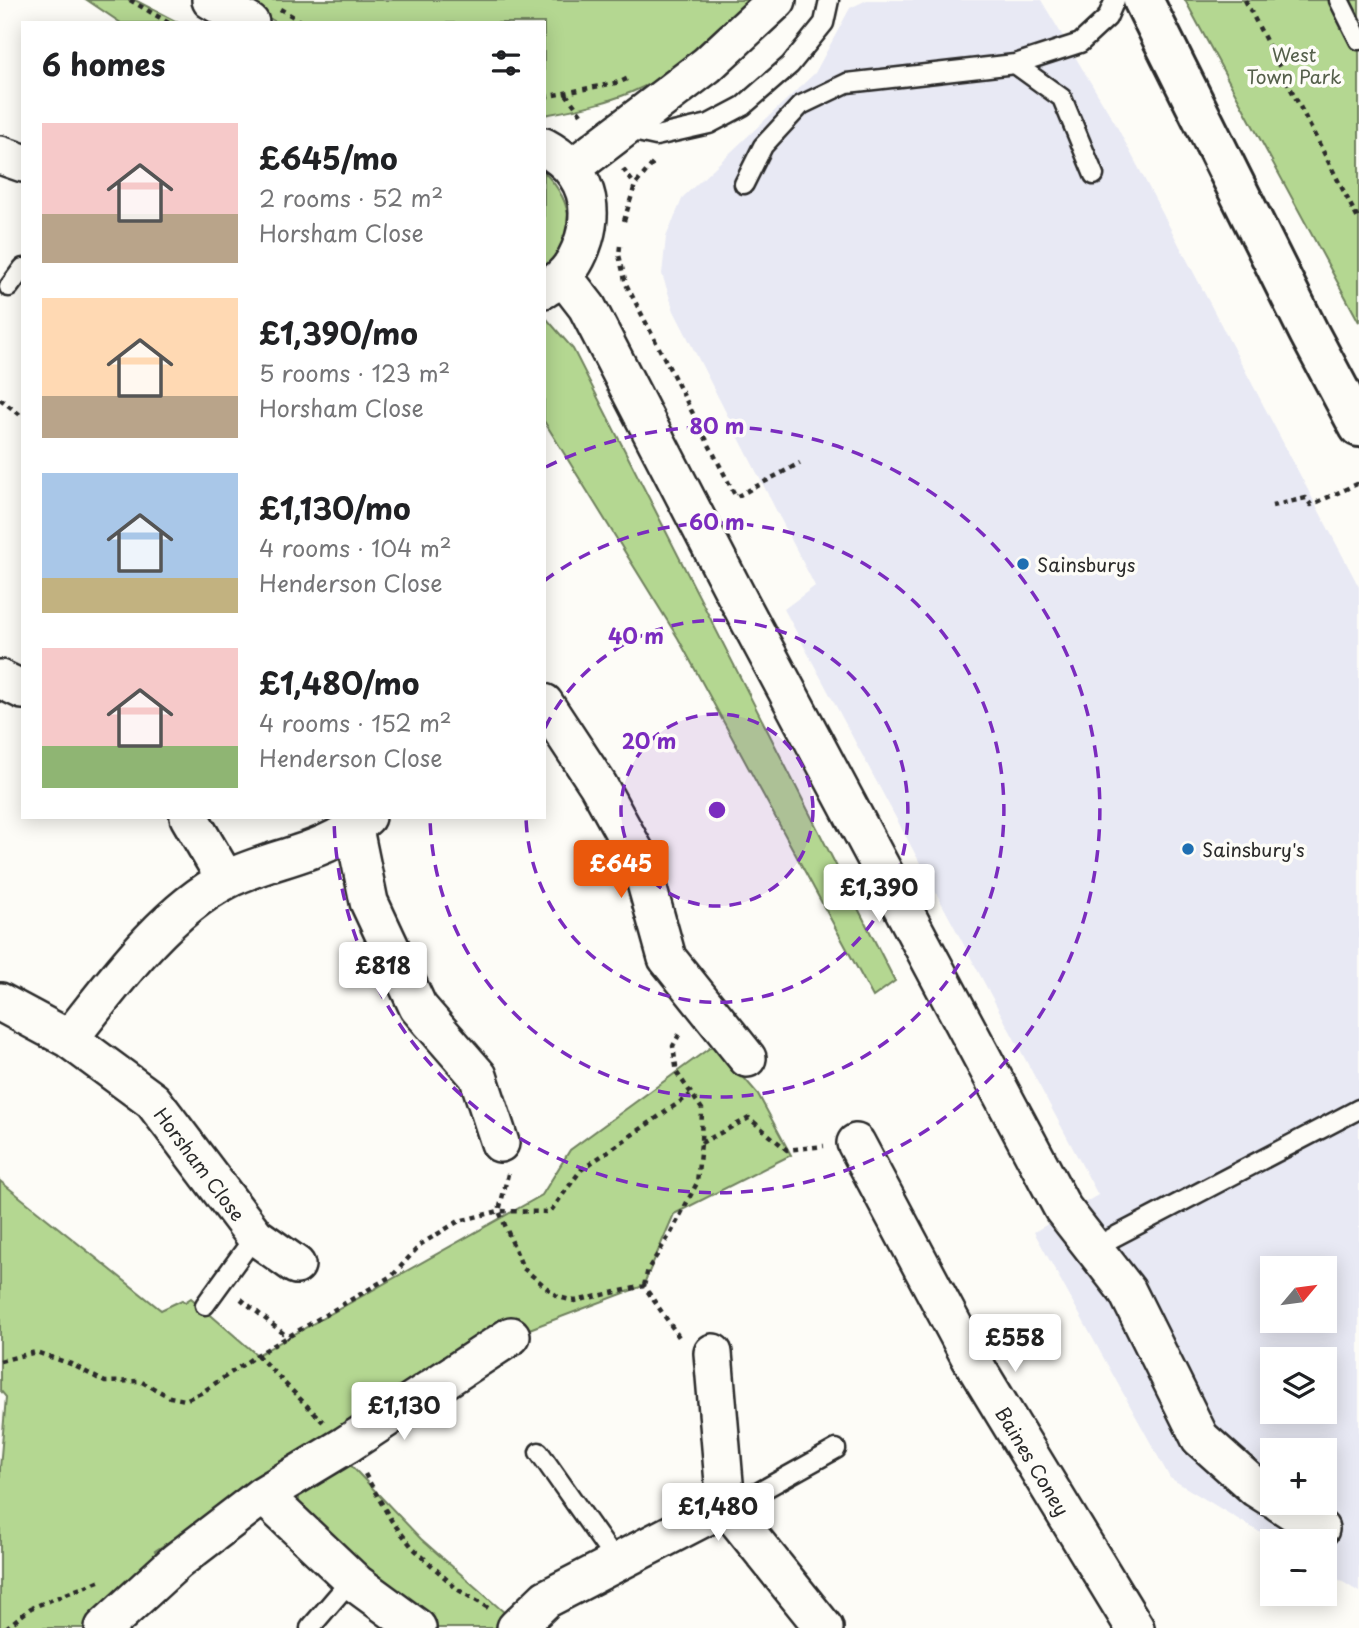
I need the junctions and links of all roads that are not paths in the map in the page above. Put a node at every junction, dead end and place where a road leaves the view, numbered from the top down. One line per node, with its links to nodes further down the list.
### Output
1 (211, 0): 7 (street)
2 (777, 0): 10 (street)
3 (829, 0): 10 (lane)
4 (1115, 0): 9 (lane)
5 (1143, 0): 19 (main road)
6 (1339, 0): 8 (lane)
7 (247, 21)
8 (1359, 40)
9 (1015, 64): 14 (lane); 15 (lane)
10 (623, 129): 12 (street)
11 (0, 155): 13 (street)
12 (558, 157): 17 (street)
13 (21, 162)
14 (1094, 175)
15 (744, 184)
16 (21, 271): 18 (lane)
17 (554, 283): 33 (street)
18 (9, 287)
19 (1359, 427)
20 (0, 679): 21 (street)
21 (21, 689)
22 (546, 707): 28 (street)
23 (190, 819): 25 (street)
24 (360, 823): 25 (street); 30 (street)
25 (226, 880): 27 (street)
26 (0, 1002): 27 (street, Horsham Close)
27 (69, 1038): 32 (street, Horsham Close)
28 (747, 1058)
29 (1359, 1109): 33 (lane)
30 (500, 1143)
31 (856, 1143): 52 (street, Baines Coney)
32 (255, 1236): 34 (street, Horsham Close); 35 (lane)
33 (1093, 1248): 40 (street)
34 (296, 1265)
35 (205, 1305)
36 (511, 1336): 41 (street)
37 (713, 1353): 42 (street)
38 (836, 1449): 42 (lane)
39 (539, 1452): 45 (lane)
40 (1260, 1490)
41 (262, 1495): 46 (street); 47 (street)
42 (726, 1506): 45 (street); 51 (street)
43 (1299, 1515): 44 (street)
44 (1321, 1529)
45 (617, 1563): 50 (street)
46 (352, 1579): 48 (lane); 49 (street)
47 (104, 1628)
48 (310, 1628)
49 (417, 1628)
50 (516, 1628)
51 (824, 1628)
52 (1135, 1628)

